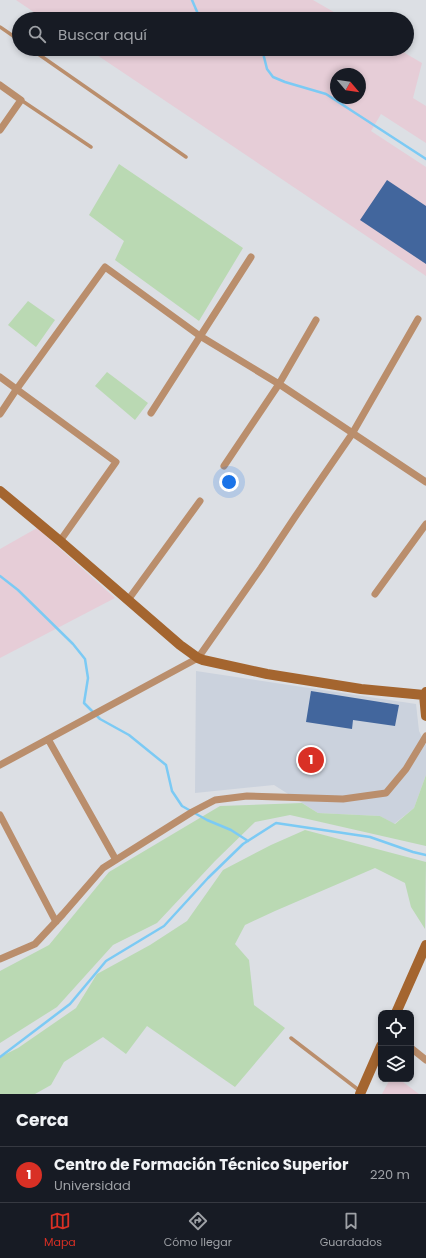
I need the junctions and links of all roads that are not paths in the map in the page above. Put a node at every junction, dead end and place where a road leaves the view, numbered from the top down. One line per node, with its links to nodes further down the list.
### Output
1 (0, 27): 2 (lane)
2 (12, 35)
3 (41, 56): 8 (lane)
4 (0, 85): 5 (street)
5 (21, 100): 6 (street); 7 (lane)
6 (0, 130)
7 (91, 147)
8 (186, 157)
9 (251, 257): 12 (street)
10 (418, 319): 18 (street)
11 (316, 320): 14 (street)
12 (200, 336): 14 (street); 15 (street); 16 (street)
13 (0, 377): 15 (street)
14 (279, 384): 18 (street); 19 (street)
15 (16, 390): 17 (street); 24 (street)
16 (151, 413)
17 (0, 414)
18 (352, 434): 20 (street); 27 (street)
19 (224, 466)
20 (426, 482)
21 (0, 491): 24 (street)
22 (200, 501): 26 (street)
23 (426, 524): 25 (street)
24 (60, 541): 26 (street)
25 (375, 594)
26 (128, 600): 27 (street)
27 (198, 658): 28 (street); 31 (street)
28 (425, 693): 29 (street)
29 (426, 716)
30 (426, 736): 34 (street)
31 (48, 739): 32 (street); 34 (street)
32 (0, 766)
33 (0, 815): 35 (street)
34 (116, 860): 35 (street)
35 (56, 922): 37 (street)
36 (426, 945): 38 (street)
37 (0, 960)
38 (397, 1010)
39 (291, 1038): 43 (lane)
40 (414, 1050): 42 (street)
41 (378, 1053): 43 (street)
42 (426, 1060)
43 (360, 1093)

